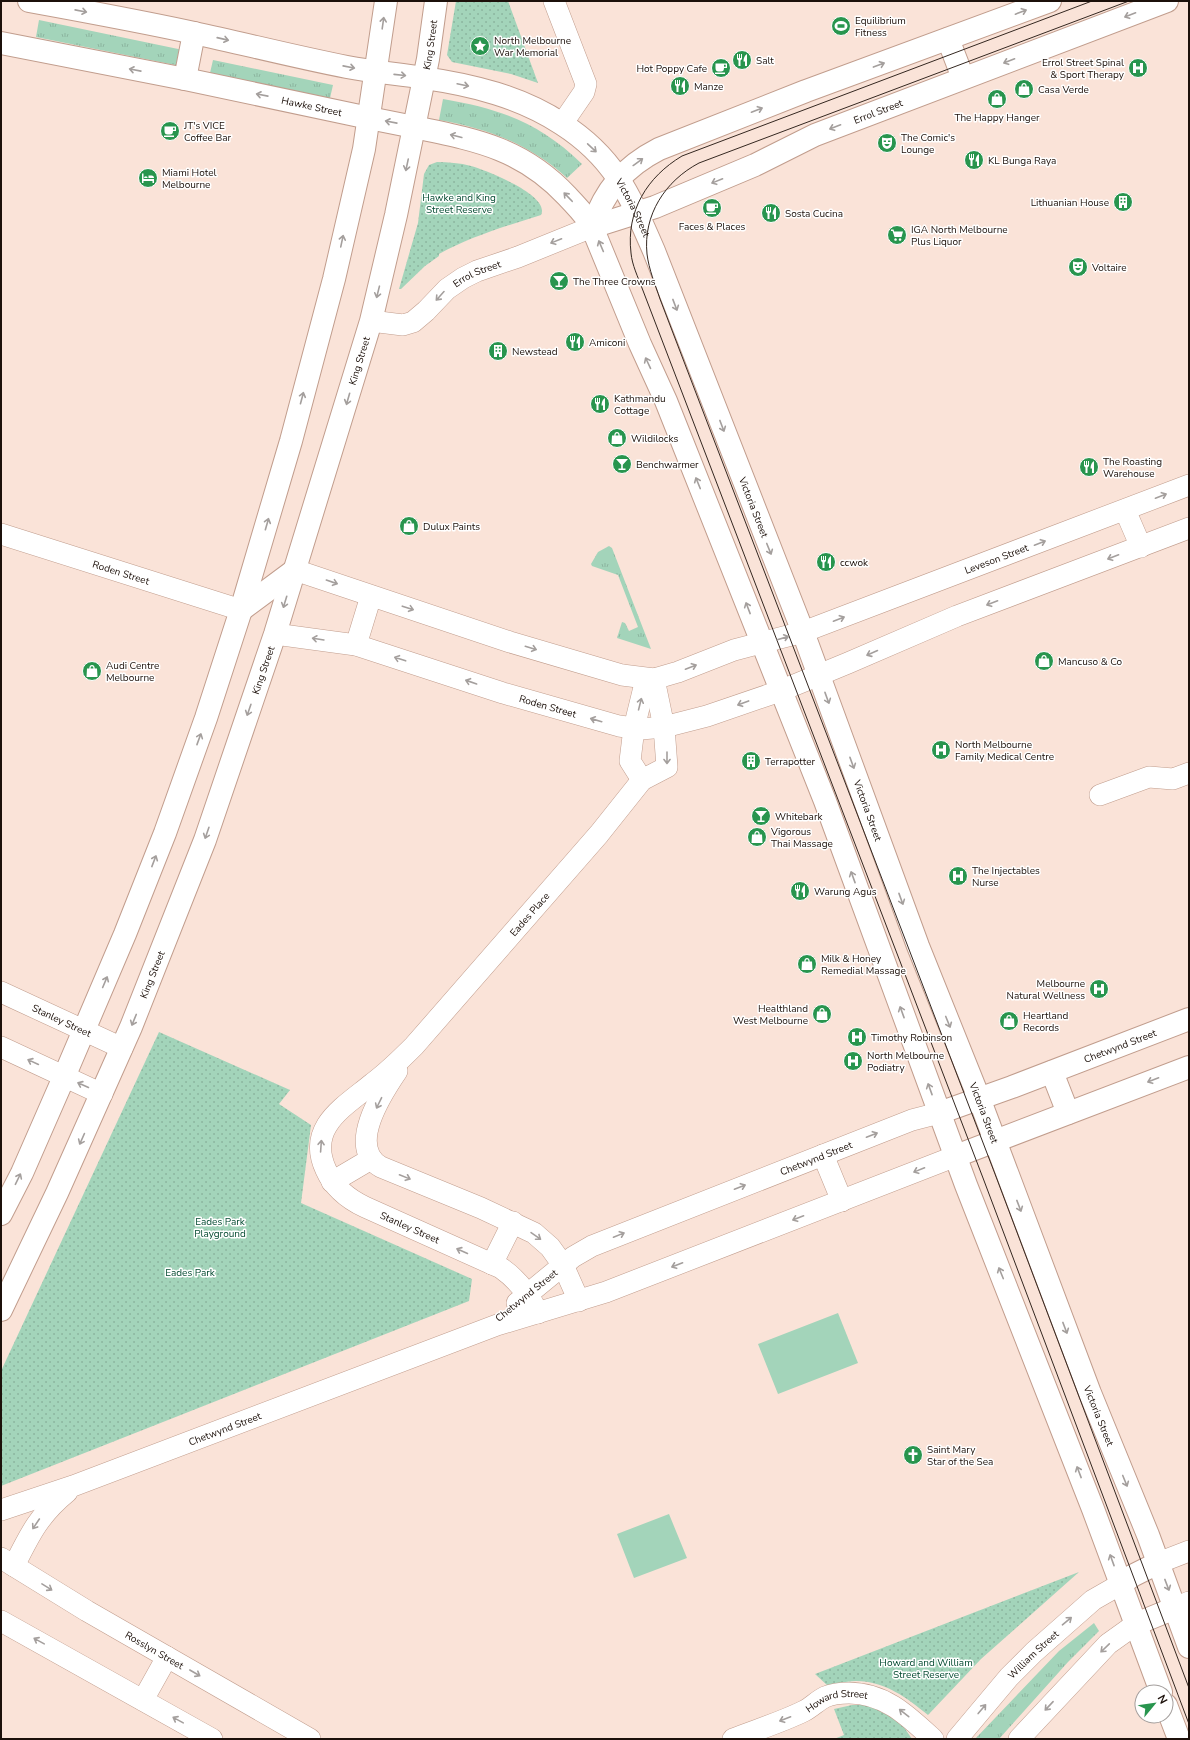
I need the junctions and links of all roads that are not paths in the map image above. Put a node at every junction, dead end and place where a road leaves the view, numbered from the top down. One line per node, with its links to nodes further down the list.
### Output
1 (29, 1): 7 (main road, one-way to 7)
2 (386, 1): 10 (main road, one-way to 2)
3 (436, 1): 11 (main road, King Street)
4 (554, 1): 15 (street)
5 (1050, 1): 8 (main road, one-way to 5)
6 (1167, 1): 12 (main road, Errol Street, one-way to 12)
7 (194, 33): 10 (main road, one-way to 10); 13 (main road)
8 (948, 39): 12 (main road); 17 (main road, one-way to 8)
9 (1, 43): 13 (main road, Hawke Street, one-way to 9)
10 (375, 72): 11 (main road, one-way to 11); 14 (main road)
11 (424, 78): 15 (main road, one-way to 15); 16 (main road, King Street)
12 (963, 78): 18 (main road, Errol Street, one-way to 18)
13 (185, 80): 14 (main road, Hawke Street, one-way to 13)
14 (369, 118): 16 (main road, Hawke Street, one-way to 14); 28 (main road, one-way to 14)
15 (562, 124): 17 (main road, Victoria Street, one-way to 17)
16 (414, 127): 19 (main road, Hawke Street, one-way to 16); 20 (main road, King Street, one-way to 20)
17 (619, 178): 18 (main road, Victoria Street); 19 (main road)
18 (638, 213): 19 (main road, Errol Street); 29 (main road, Victoria Street, one-way to 29)
19 (592, 227): 20 (street, Errol Street, one-way to 20); 31 (main road, one-way to 19)
20 (371, 321): 26 (main road, King Street, one-way to 26)
21 (1189, 485): 22 (street, Leveson Street, one-way to 21)
22 (1125, 510): 25 (street); 29 (street, Leveson Street, one-way to 22)
23 (1189, 528): 25 (street)
24 (1, 534): 28 (street, Roden Street)
25 (1141, 547): 33 (street, one-way to 33)
26 (295, 570): 27 (street, one-way to 27); 28 (main road); 30 (main road, King Street, one-way to 30)
27 (371, 596): 32 (street); 34 (street, one-way to 34)
28 (241, 610): 43 (main road, one-way to 28)
29 (803, 632): 31 (street, one-way to 29); 33 (main road, Victoria Street)
30 (275, 634): 32 (street, Roden Street, one-way to 30); 46 (main road, King Street, one-way to 46)
31 (763, 644): 34 (street, one-way to 31); 35 (main road)
32 (356, 645): 37 (street, Roden Street, one-way to 32)
33 (819, 675): 35 (street, Roden Street); 51 (main road, Victoria Street, one-way to 51)
34 (650, 679): 36 (street, Eades Place); 37 (street, one-way to 34)
35 (780, 691): 36 (street, Roden Street, one-way to 36); 52 (main road, one-way to 35)
36 (664, 727): 37 (street, Roden Street); 39 (street, Eades Place, one-way to 39)
37 (634, 728): 39 (street)
38 (1189, 773): 40 (street)
39 (642, 780): 44 (street, Eades Place)
40 (1100, 795)
41 (1, 992): 43 (street, Stanley Street)
42 (1189, 1019): 48 (main road, Chetwynd Street)
43 (84, 1030): 46 (street, Stanley Street); 49 (main road)
44 (414, 1046): 57 (street, Eades Place, one-way to 57); 58 (street, Eades Place, one-way to 44)
45 (1, 1047): 49 (street, one-way to 45)
46 (122, 1048): 50 (main road, King Street)
47 (1189, 1066): 53 (main road, Chetwynd Street, one-way to 53)
48 (1052, 1072): 51 (main road, Chetwynd Street); 53 (main road)
49 (64, 1077): 50 (street, one-way to 49); 60 (main road, one-way to 49)
50 (102, 1094): 66 (main road, King Street, one-way to 66)
51 (979, 1098): 52 (main road, Chetwynd Street); 54 (main road, Victoria Street)
52 (939, 1112): 55 (street, Chetwynd Street, one-way to 52); 56 (main road)
53 (1068, 1113): 54 (main road, Chetwynd Street)
54 (994, 1142): 56 (main road, Chetwynd Street); 73 (main road, Victoria Street, one-way to 73)
55 (823, 1155): 59 (street); 63 (street, Chetwynd Street, one-way to 55)
56 (956, 1156): 59 (street, Chetwynd Street, one-way to 59); 74 (main road, one-way to 56)
57 (371, 1159): 58 (street); 61 (street, one-way to 61)
58 (332, 1182): 62 (street, Stanley Street, one-way to 58)
59 (842, 1201): 65 (street, Chetwynd Street, one-way to 65)
60 (1, 1214)
61 (513, 1222): 62 (street); 63 (street, one-way to 63)
62 (492, 1264): 64 (street, Stanley Street)
63 (563, 1265): 64 (street, Chetwynd Street); 65 (street)
64 (528, 1295): 67 (street, Stanley Street); 68 (street, Chetwynd Street)
65 (579, 1301): 67 (street, Chetwynd Street)
66 (1, 1310)
67 (538, 1313): 68 (street, Chetwynd Street)
68 (465, 1337): 69 (street, Chetwynd Street)
69 (73, 1486): 70 (street, Chetwynd Street); 72 (street, Chetwynd Street, one-way to 72)
70 (1, 1510)
71 (1189, 1551): 73 (street)
72 (8, 1562): 79 (street, Rosslyn Street, one-way to 79)
73 (1158, 1563): 74 (main road); 75 (main road, Victoria Street, one-way to 75)
74 (1121, 1584): 77 (main road); 87 (street, William Street, one-way to 74)
75 (1182, 1605): 77 (main road); 78 (main road, Victoria Street)
76 (1, 1621): 81 (street, one-way to 76)
77 (1136, 1624): 80 (main road); 88 (street, one-way to 88)
78 (1189, 1648)
79 (167, 1657): 81 (street); 84 (street, Rosslyn Street, one-way to 84)
80 (1158, 1684)
81 (143, 1700): 83 (street, one-way to 81)
82 (1173, 1724): 89 (main road)
83 (212, 1739)
84 (310, 1739)
85 (733, 1739): 86 (street, Howard Street, one-way to 85)
86 (933, 1739)
87 (957, 1739)
88 (1019, 1739)
89 (1179, 1739)

